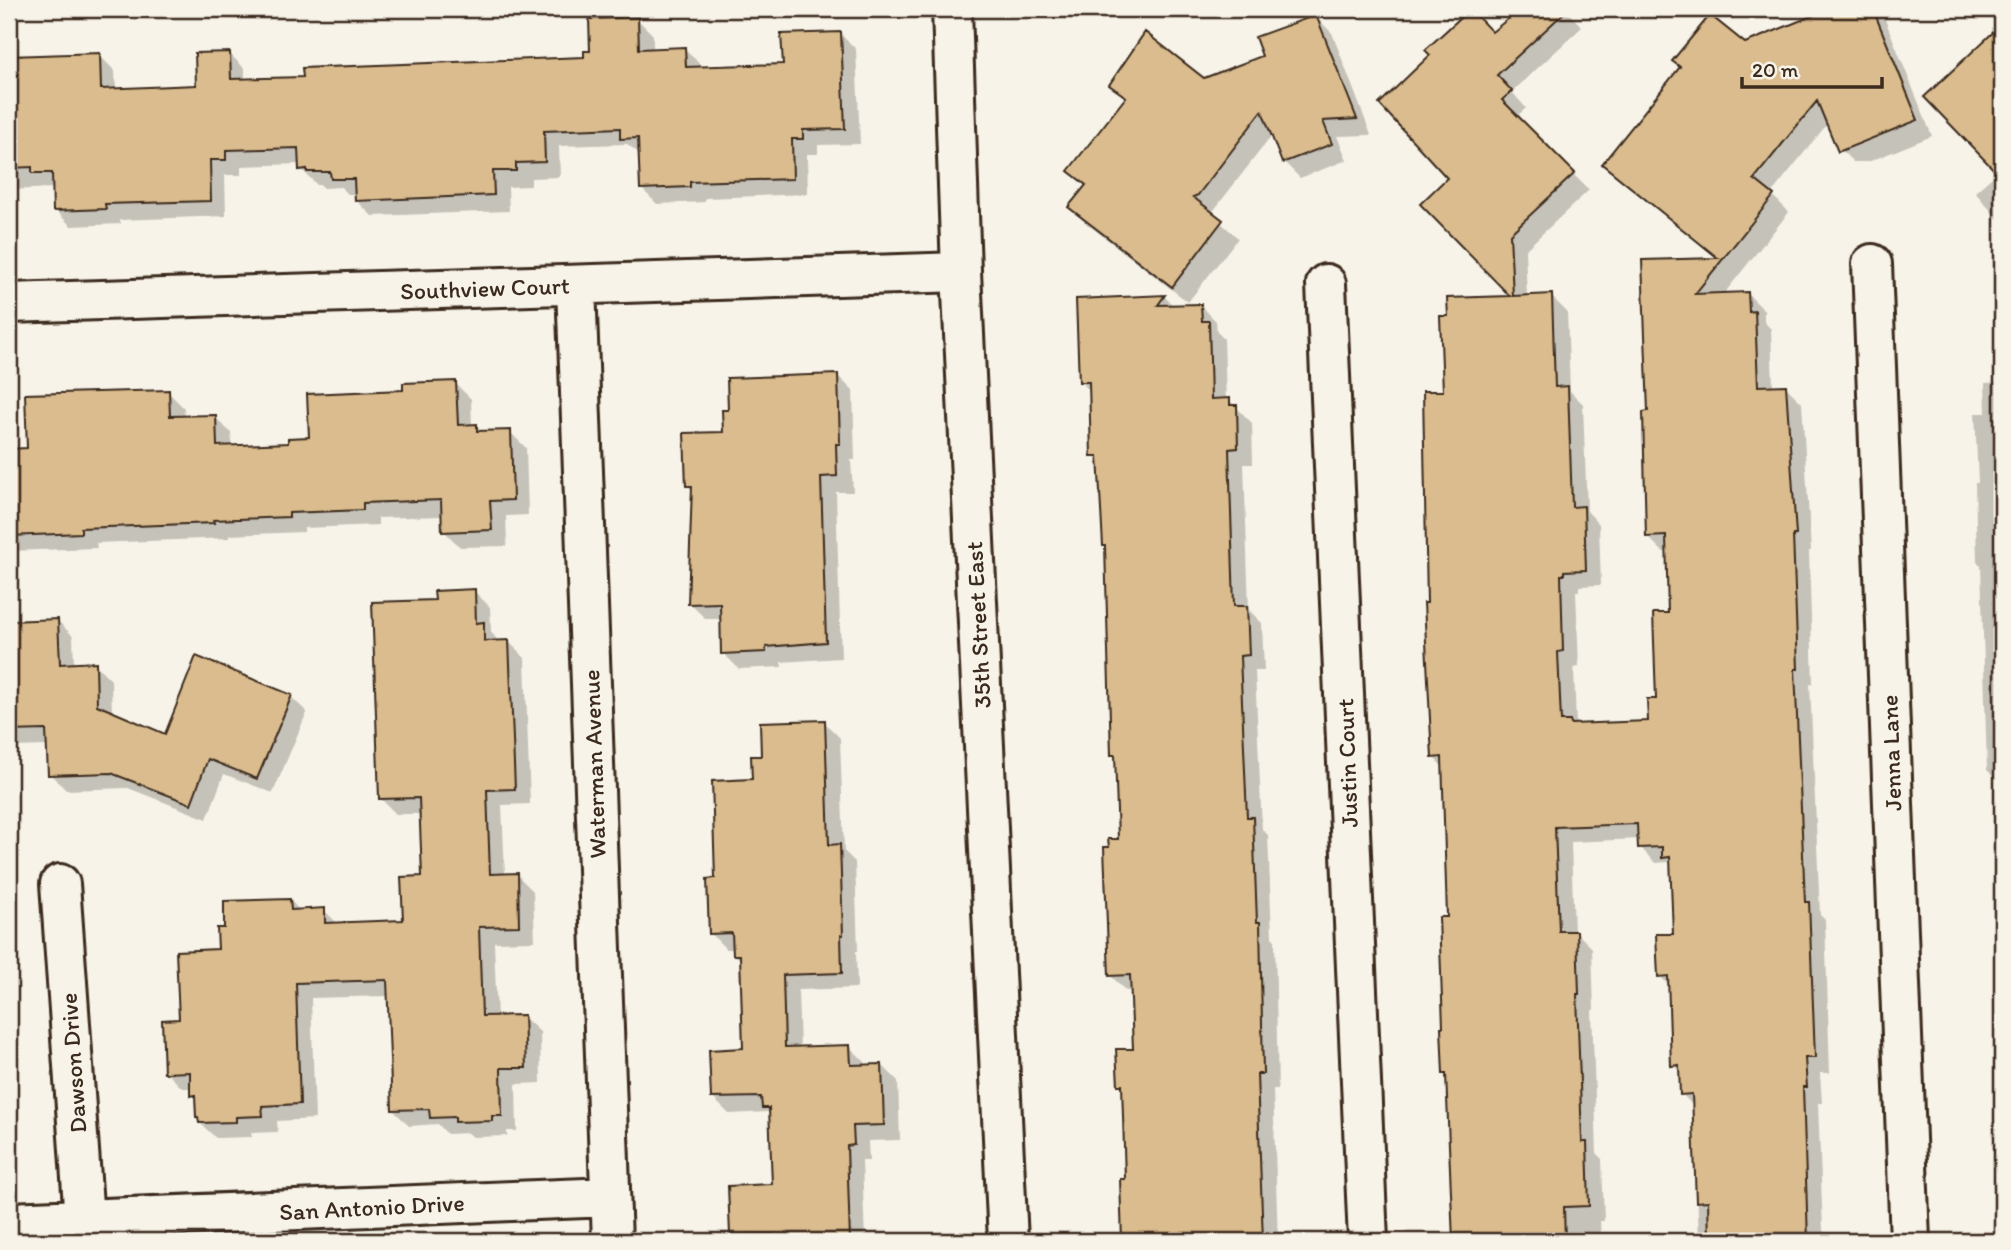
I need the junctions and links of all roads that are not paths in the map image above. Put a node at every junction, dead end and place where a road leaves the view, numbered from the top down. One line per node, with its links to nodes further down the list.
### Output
1 (952, 9): 3 (street, 35th Street East)
2 (1872, 264): 14 (street, Jenna Lane)
3 (961, 271): 5 (street, Southview Court); 12 (street, 35th Street East)
4 (1326, 284): 13 (street, Justin Court)
5 (576, 286): 6 (street, Southview Court); 8 (street, Waterman Avenue)
6 (9, 303)
7 (60, 884): 10 (street, Dawson Drive)
8 (610, 1197): 10 (street, San Antonio Drive); 11 (street, Waterman Avenue)
9 (9, 1222): 10 (street, San Antonio Drive)
10 (83, 1231)
11 (612, 1241)
12 (1008, 1241)
13 (1368, 1241)
14 (1910, 1241)

